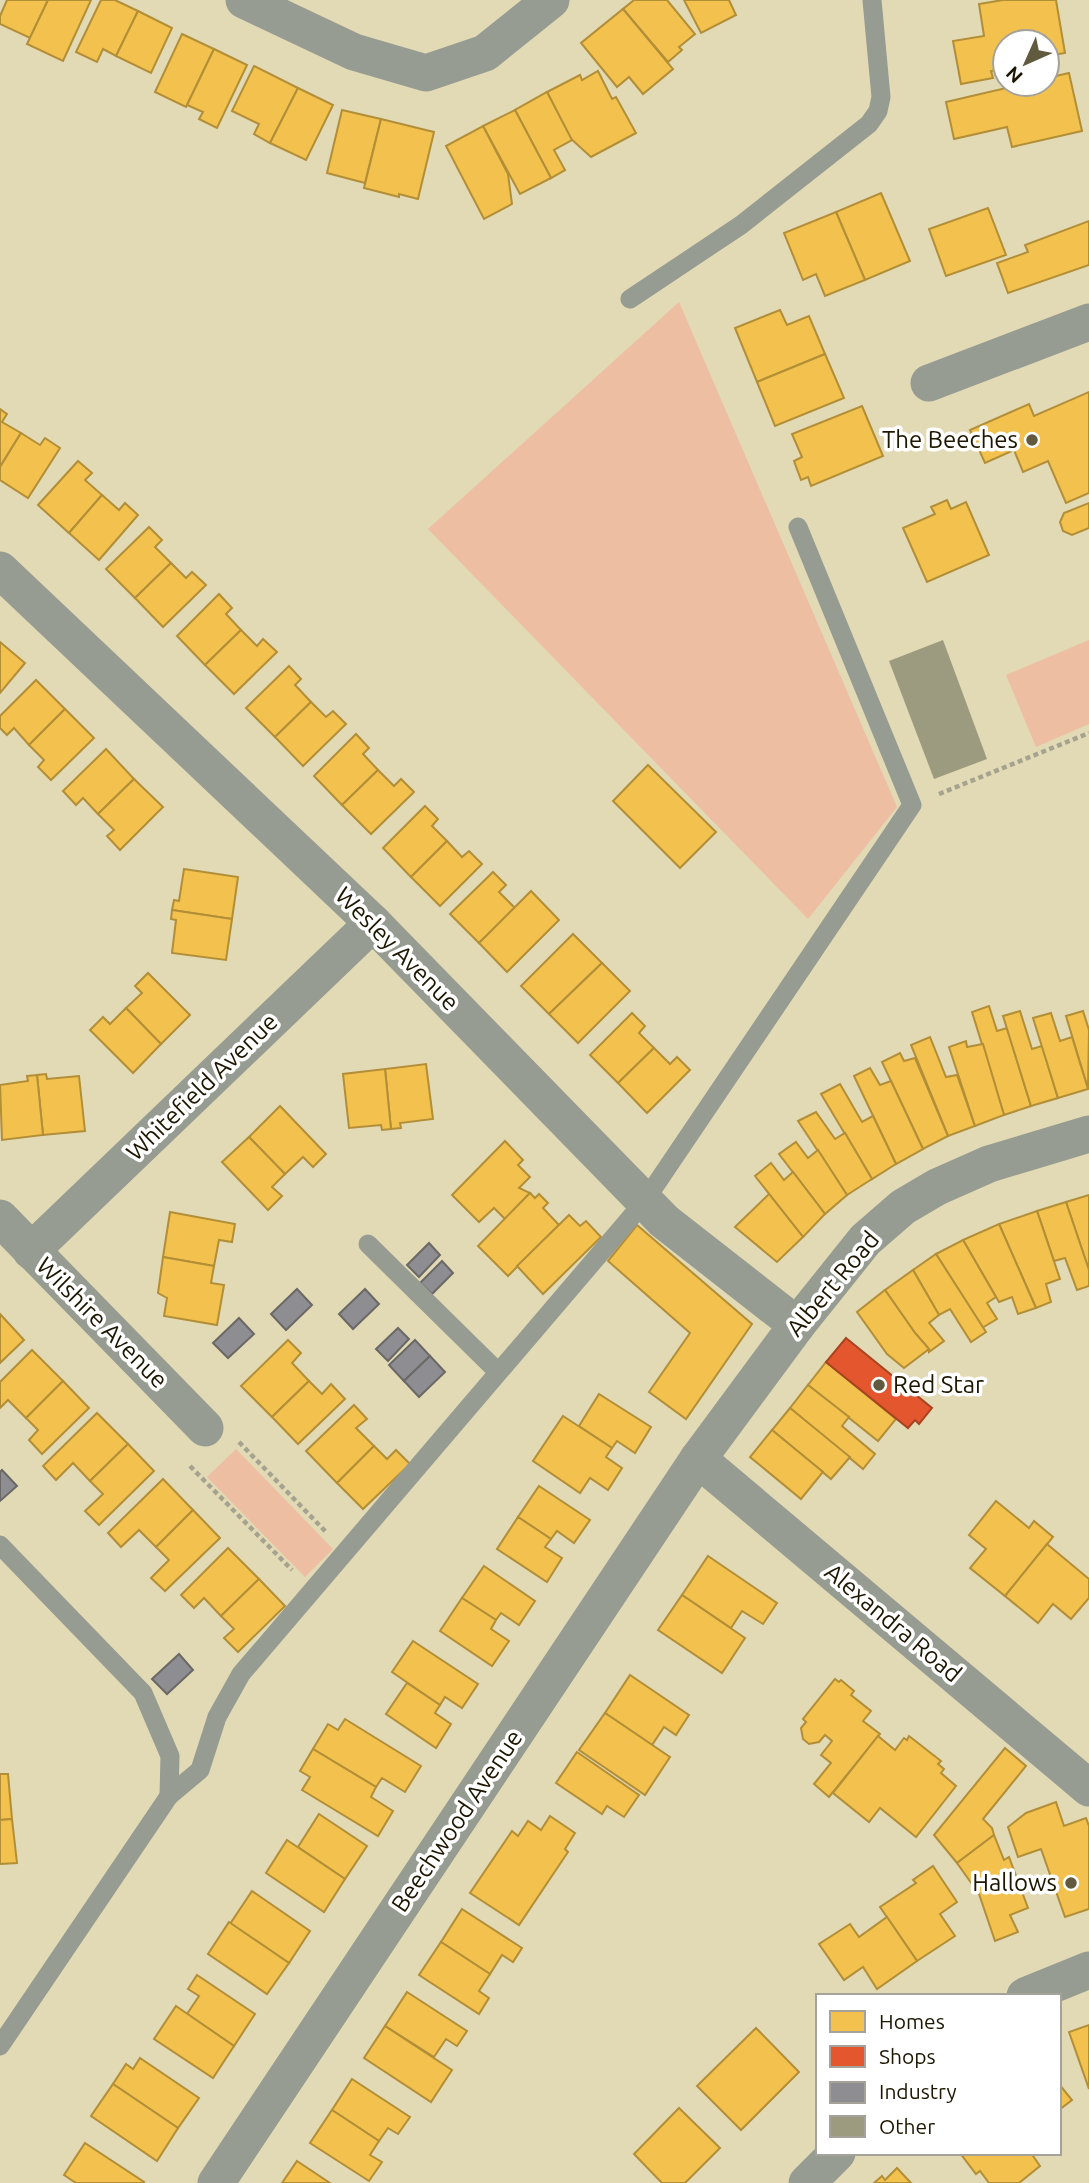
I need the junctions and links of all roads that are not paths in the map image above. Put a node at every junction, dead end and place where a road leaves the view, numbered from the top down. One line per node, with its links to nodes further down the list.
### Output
1 (244, 0): 2 (street)
2 (551, 0)
3 (872, 0): 4 (lane)
4 (630, 299)
5 (1089, 322): 6 (street)
6 (929, 383)
7 (798, 527): 11 (lane)
8 (0, 570): 9 (street, Wesley Avenue)
9 (373, 923): 11 (street, Wesley Avenue); 14 (street, Whitefield Avenue)
10 (1089, 1134): 15 (street, Albert Road)
11 (644, 1202): 15 (street, Wesley Avenue); 16 (lane)
12 (0, 1218): 14 (street, Wilshire Avenue)
13 (368, 1244): 16 (lane)
14 (31, 1251): 17 (street, Wilshire Avenue)
15 (797, 1325): 18 (street, Albert Road)
16 (498, 1372): 21 (lane)
17 (205, 1428)
18 (698, 1458): 20 (street, Alexandra Road); 26 (street, Beechwood Avenue)
19 (0, 1545): 21 (lane)
20 (1089, 1788)
21 (169, 1796): 24 (lane)
22 (1089, 1970): 23 (street)
23 (1030, 1994)
24 (0, 2046)
25 (835, 2155): 27 (street)
26 (216, 2183)
27 (807, 2183)

